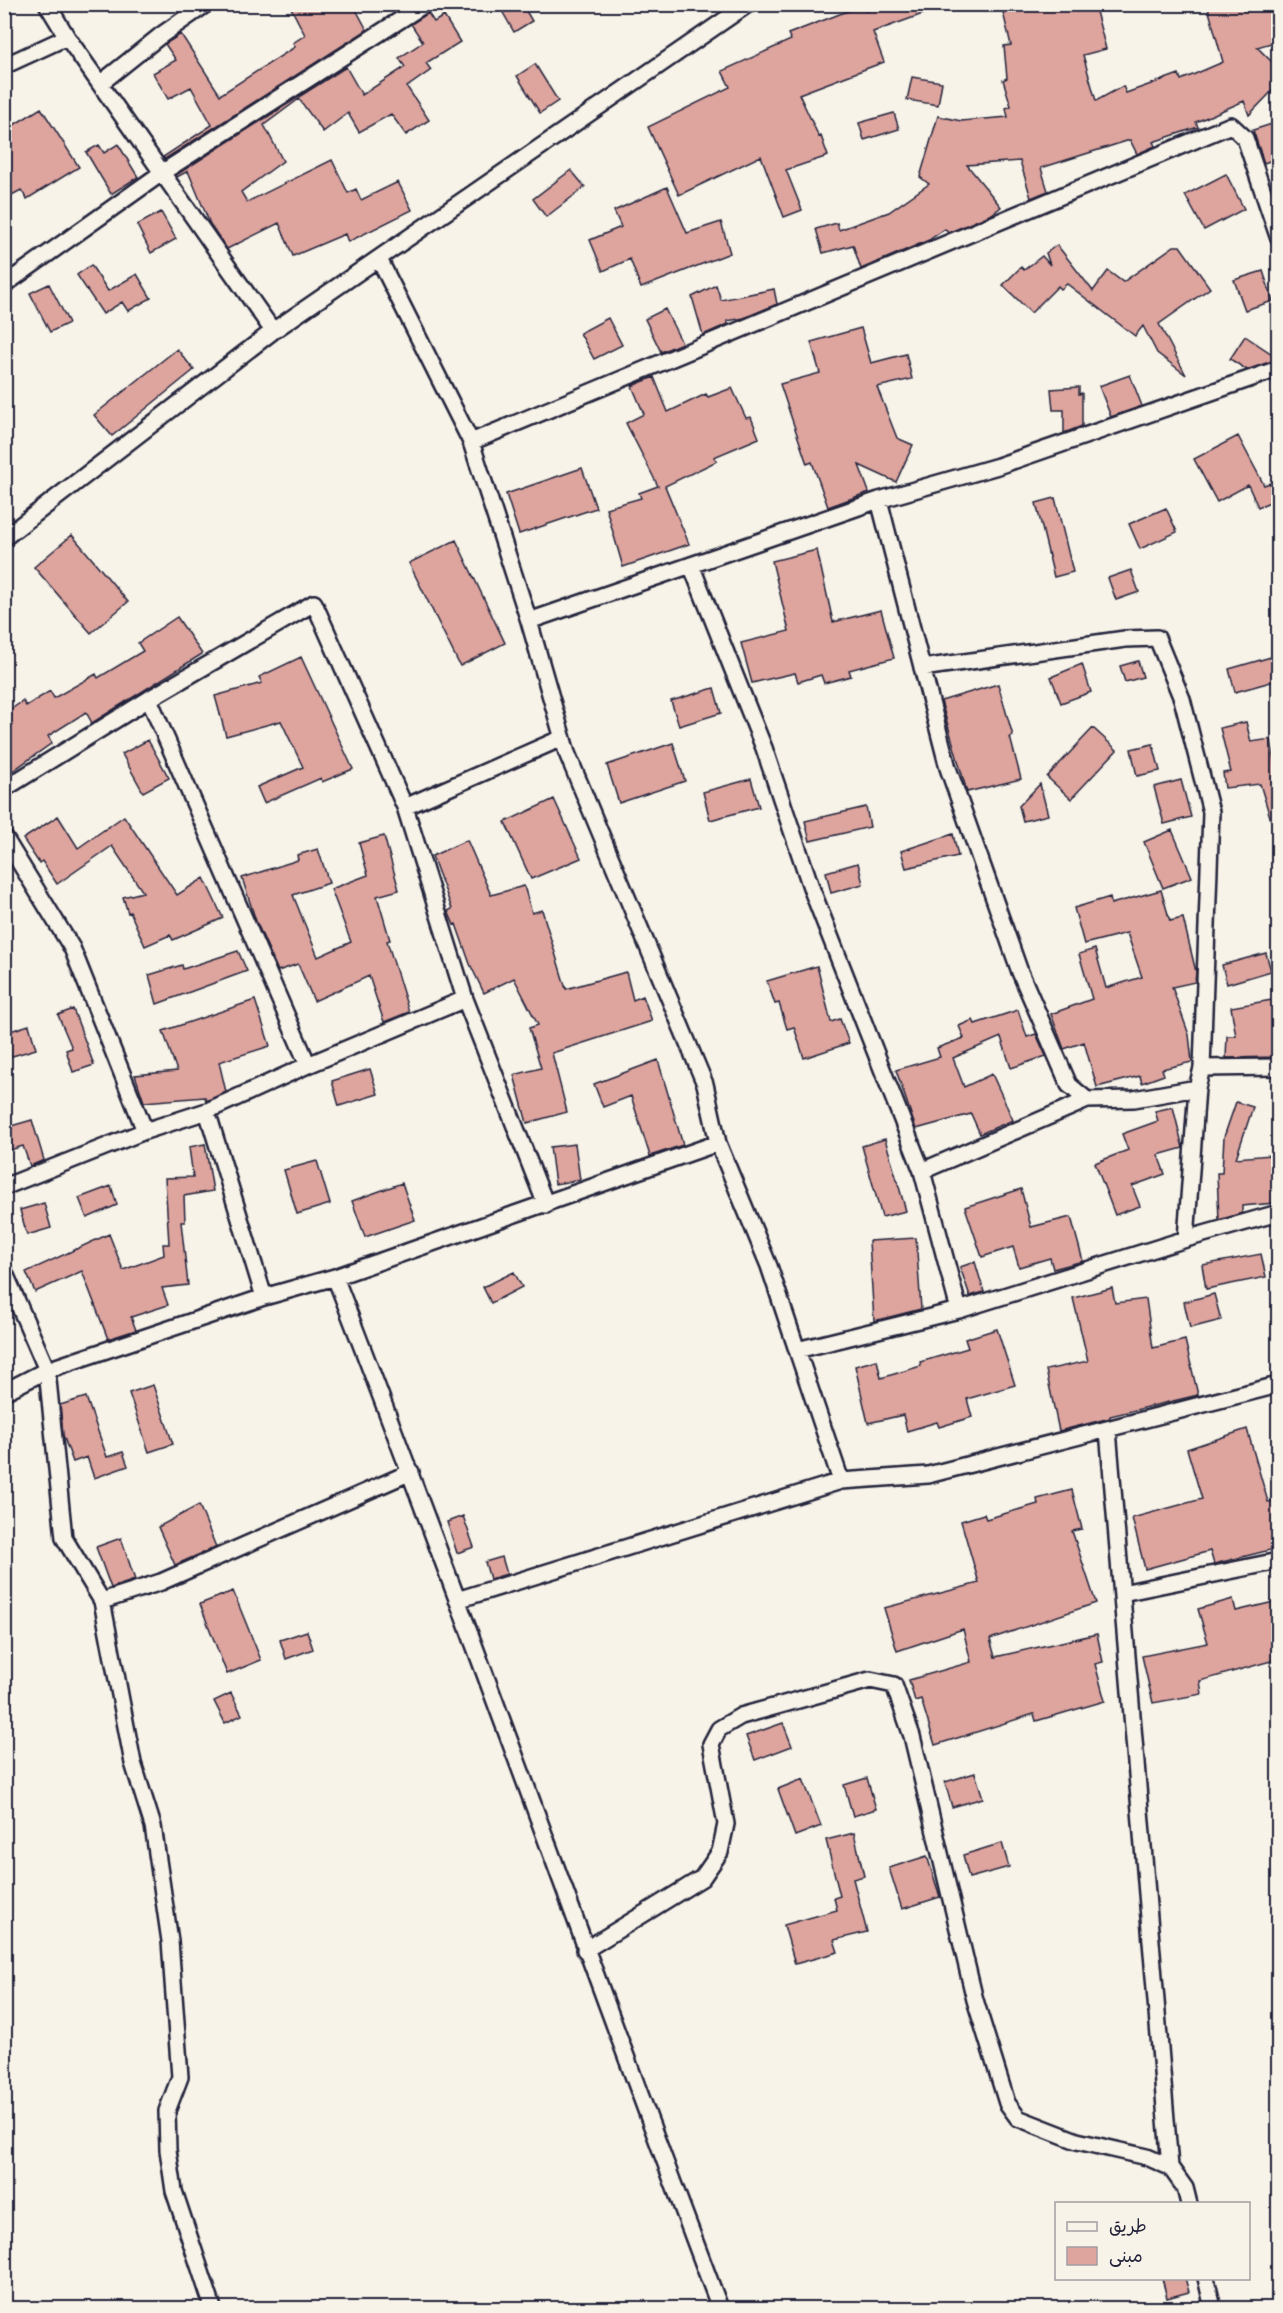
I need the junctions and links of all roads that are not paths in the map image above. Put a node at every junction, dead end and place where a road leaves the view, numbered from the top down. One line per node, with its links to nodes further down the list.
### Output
1 (47, 4): 5 (street)
2 (206, 4): 7 (street)
3 (425, 4): 8 (street)
4 (748, 4): 10 (street)
5 (67, 37): 6 (street); 7 (street)
6 (4, 66)
7 (101, 82): 8 (street)
8 (163, 172): 11 (street); 12 (street)
9 (1278, 236): 14 (street)
10 (378, 259): 12 (street); 14 (street)
11 (4, 285)
12 (273, 331): 16 (street)
13 (1278, 369): 15 (street)
14 (471, 442): 18 (street)
15 (879, 500): 17 (street); 19 (street)
16 (4, 538)
17 (691, 565): 18 (street); 34 (street)
18 (529, 621): 21 (street)
19 (922, 668): 28 (street); 30 (street)
20 (149, 699): 22 (street); 23 (street); 26 (street)
21 (562, 738): 23 (street); 33 (street)
22 (4, 789)
23 (405, 807): 25 (street)
24 (4, 837): 32 (street)
25 (465, 999): 26 (street); 36 (street)
26 (308, 1065): 31 (street)
27 (1278, 1067): 28 (street)
28 (1202, 1068): 29 (street)
29 (1197, 1088): 30 (street); 38 (street)
30 (1087, 1100): 34 (street)
31 (207, 1111): 32 (street); 41 (street)
32 (145, 1131): 35 (street)
33 (718, 1143): 36 (street); 43 (street)
34 (922, 1171): 42 (street)
35 (4, 1187)
36 (546, 1205): 40 (street)
37 (1278, 1213): 38 (street)
38 (1186, 1239): 42 (street)
39 (4, 1271): 44 (street)
40 (335, 1277): 41 (street); 48 (street)
41 (264, 1297): 44 (street)
42 (959, 1310): 43 (street)
43 (797, 1350): 49 (street)
44 (47, 1370): 46 (street); 53 (street)
45 (1278, 1385): 47 (street)
46 (4, 1392)
47 (1108, 1430): 49 (street); 51 (street)
48 (411, 1472): 52 (street); 53 (street)
49 (841, 1481): 52 (street)
50 (1278, 1561): 51 (street)
51 (1122, 1593): 55 (street)
52 (457, 1600): 54 (street)
53 (102, 1601): 58 (street)
54 (585, 1950): 55 (street); 59 (street)
55 (1170, 2167): 56 (street)
56 (1188, 2202)
57 (1206, 2280): 60 (street)
58 (213, 2308)
59 (720, 2308)
60 (1213, 2308)

